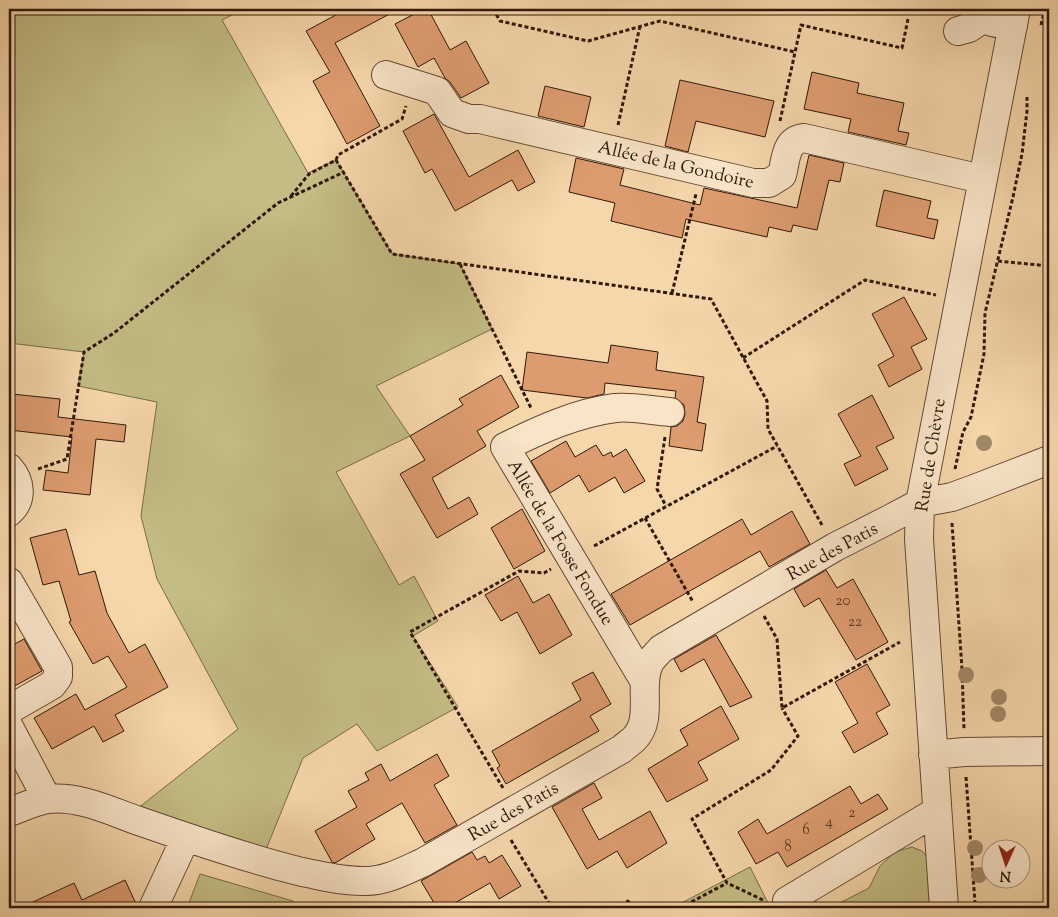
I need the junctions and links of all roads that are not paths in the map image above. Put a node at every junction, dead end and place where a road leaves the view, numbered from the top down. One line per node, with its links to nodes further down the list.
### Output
1 (1014, 17): 2 (street); 4 (street, Rue de Chèvre)
2 (971, 19)
3 (386, 74): 4 (street, Allée de la Gondoire)
4 (982, 179): 8 (street, Rue de Chèvre)
5 (670, 412): 11 (street, Allée de la Fosse Fondue)
6 (1049, 460): 8 (street, Rue des Patis)
7 (12, 472): 9 (street)
8 (920, 503): 11 (street, Rue des Patis); 15 (street, Rue de Chèvre)
9 (9, 512)
10 (9, 582): 12 (street)
11 (645, 682): 19 (street, Rue des Patis)
12 (9, 712)
13 (9, 727): 16 (street)
14 (1049, 751): 15 (street)
15 (933, 755): 17 (street, Rue de Chèvre)
16 (47, 799): 18 (street, Rue des Patis); 19 (street, Rue des Patis)
17 (937, 811): 20 (street); 22 (street, Rue de Chèvre)
18 (9, 812)
19 (186, 837): 21 (street)
20 (787, 901)
21 (153, 908)
22 (944, 908)

